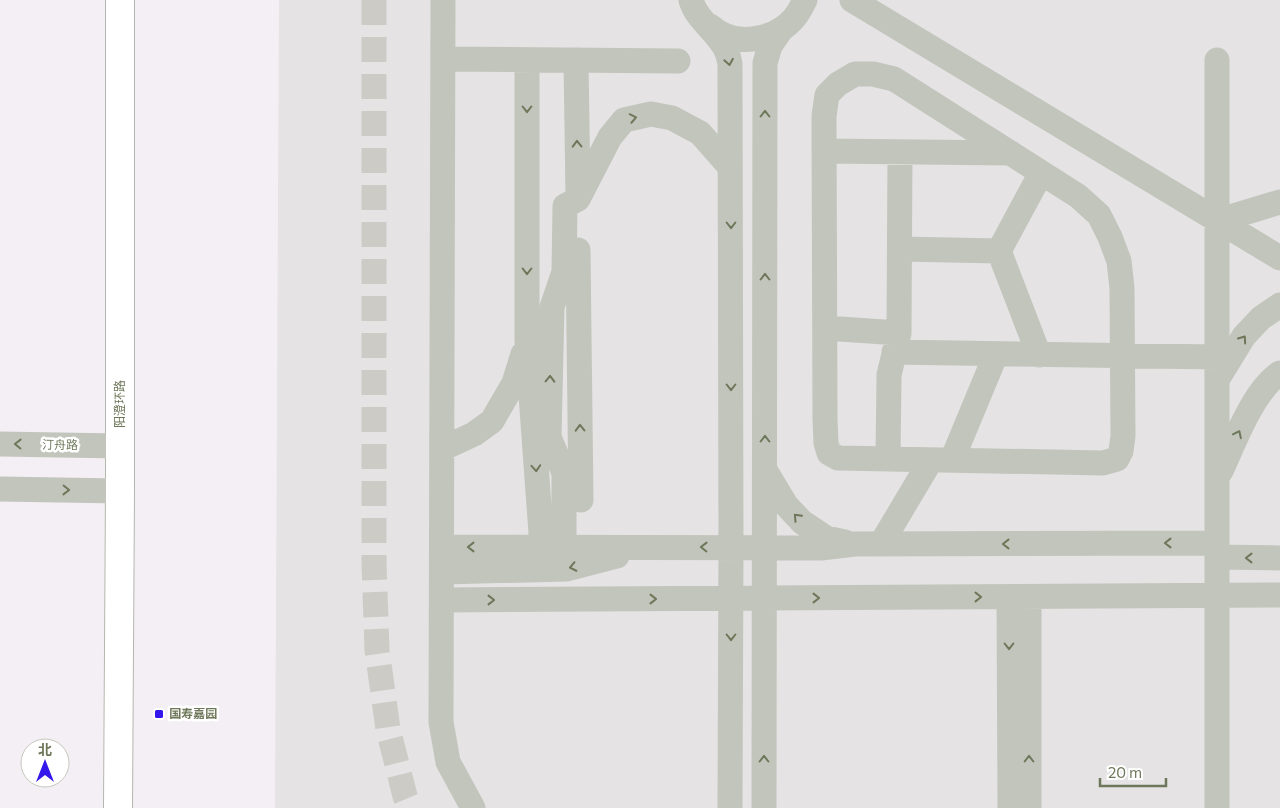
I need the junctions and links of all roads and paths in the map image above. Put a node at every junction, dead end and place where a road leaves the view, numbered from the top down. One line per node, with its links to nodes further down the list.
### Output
1 (120, 0): 34 (main road, 阳澄环路)
2 (443, 0): 8 (street)
3 (691, 0): 6 (street)
4 (805, 0): 7 (street)
5 (852, 0): 20 (street)
6 (704, 22): 7 (street); 16 (street, one-way to 16)
7 (781, 30): 38 (street, one-way to 7)
8 (443, 59): 9 (street); 35 (street)
9 (527, 60): 10 (street); 26 (street, one-way to 26)
10 (576, 60): 12 (street); 18 (street, one-way to 10)
11 (1217, 60): 20 (street)
12 (678, 61)
13 (824, 151): 14 (street); 15 (street); 25 (street)
14 (900, 152): 15 (street); 21 (street)
15 (1011, 153): 17 (street)
16 (730, 166): 18 (street, one-way to 16); 47 (street, one-way to 47)
17 (1041, 173): 22 (street); 30 (street)
18 (578, 199): 45 (street, one-way to 18)
19 (1280, 202): 20 (street)
20 (1217, 221): 23 (street); 31 (street)
21 (900, 249): 22 (street); 27 (street)
22 (999, 251): 29 (street)
23 (1280, 258)
24 (1280, 305): 31 (street, one-way to 24)
25 (825, 328): 27 (street); 36 (street)
26 (527, 340): 35 (street); 45 (street, one-way to 45)
27 (897, 343): 28 (street); 36 (street)
28 (996, 354): 29 (street); 37 (street)
29 (1039, 355): 30 (street)
30 (1123, 356): 31 (street); 37 (street)
31 (1217, 369): 39 (street)
32 (1280, 373): 39 (street, one-way to 32)
33 (0, 444): 34 (street, 汀舟路, one-way to 33)
34 (120, 446): 41 (main road, 阳澄环路)
35 (442, 449): 44 (street)
36 (888, 459): 37 (street)
37 (941, 460): 43 (street)
38 (765, 469): 42 (street, one-way to 38); 48 (street)
39 (1217, 478): 49 (street)
40 (0, 489): 41 (street, one-way to 41)
41 (120, 491): 58 (main road, 阳澄环路)
42 (855, 544): 43 (street); 48 (street)
43 (881, 544): 49 (street, one-way to 43)
44 (442, 547): 45 (street, one-way to 44); 51 (street)
45 (562, 547): 46 (street)
46 (654, 547): 47 (street, one-way to 46); 51 (street, one-way to 51)
47 (731, 548): 48 (street); 55 (street)
48 (764, 548): 56 (street)
49 (1217, 550): 50 (street, one-way to 49); 53 (street)
50 (1280, 558)
51 (442, 572): 57 (street)
52 (1280, 595): 53 (street)
53 (1217, 596): 54 (street); 64 (street)
54 (1019, 597): 56 (street, one-way to 54); 62 (street, one-way to 62); 63 (street, one-way to 54)
55 (731, 598): 56 (street); 57 (street, one-way to 55); 60 (street, one-way to 60)
56 (764, 598): 61 (street, one-way to 56)
57 (442, 600): 59 (street)
58 (118, 808)
59 (473, 808)
60 (730, 808)
61 (764, 808)
62 (1010, 808)
63 (1029, 808)
64 (1217, 808)

